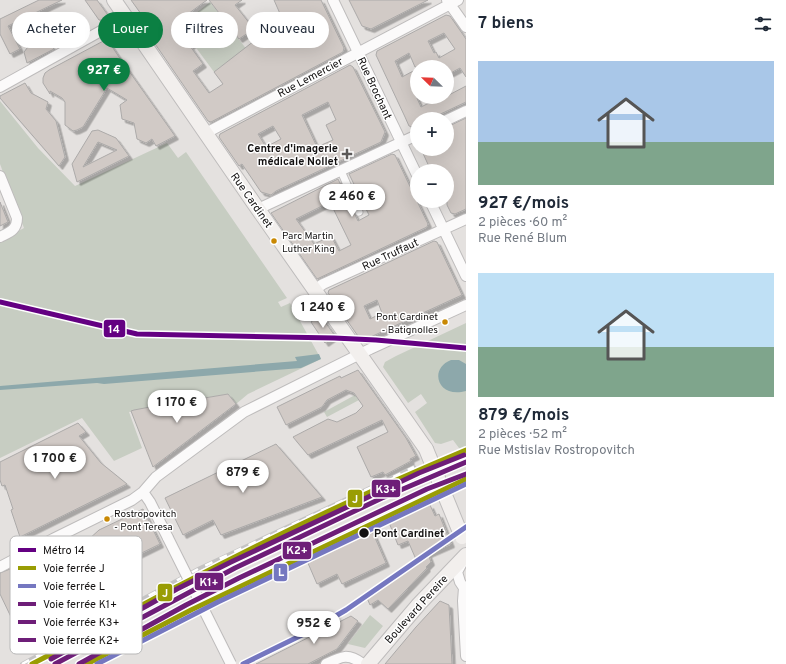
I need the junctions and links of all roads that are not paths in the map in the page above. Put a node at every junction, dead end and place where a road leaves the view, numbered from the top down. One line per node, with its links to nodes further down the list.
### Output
1 (114, 0): 4 (main road, Rue Cardinet)
2 (333, 0): 8 (street, Rue Brochant)
3 (451, 1): 5 (street); 8 (street, Rue Lemercier)
4 (122, 12)
5 (466, 27)
6 (98, 33): 9 (street)
7 (147, 48): 12 (main road, Rue Cardinet)
8 (358, 52): 12 (street, Rue Lemercier); 14 (street, Rue Brochant)
9 (0, 87)
10 (466, 111): 11 (street)
11 (454, 117)
12 (206, 133): 19 (main road, Rue Cardinet)
13 (410, 138): 14 (street)
14 (400, 142): 15 (street, Rue Brochant); 16 (street)
15 (411, 164)
16 (341, 171): 19 (street); 20 (street)
17 (0, 176): 23 (street)
18 (433, 208): 22 (street)
19 (258, 210): 25 (main road, Rue Cardinet)
20 (359, 212)
21 (466, 219): 22 (street, Rue Truffaut)
22 (443, 230): 24 (street); 25 (street, Rue Truffaut)
23 (0, 237)
24 (466, 276)
25 (314, 290): 27 (main road, Rue Cardinet)
26 (466, 305): 27 (street)
27 (360, 355): 28 (street); 30 (main road, Rue Cardinet, bridge)
28 (143, 492): 29 (street); 36 (street, bridge)
29 (59, 536)
30 (464, 543)
31 (466, 555): 34 (street); 39 (main road, Boulevard Pereire)
32 (10, 562): 33 (street)
33 (0, 567)
34 (465, 587): 35 (street)
35 (466, 656)
36 (231, 664)
37 (326, 664): 38 (street)
38 (363, 664)
39 (368, 664)

